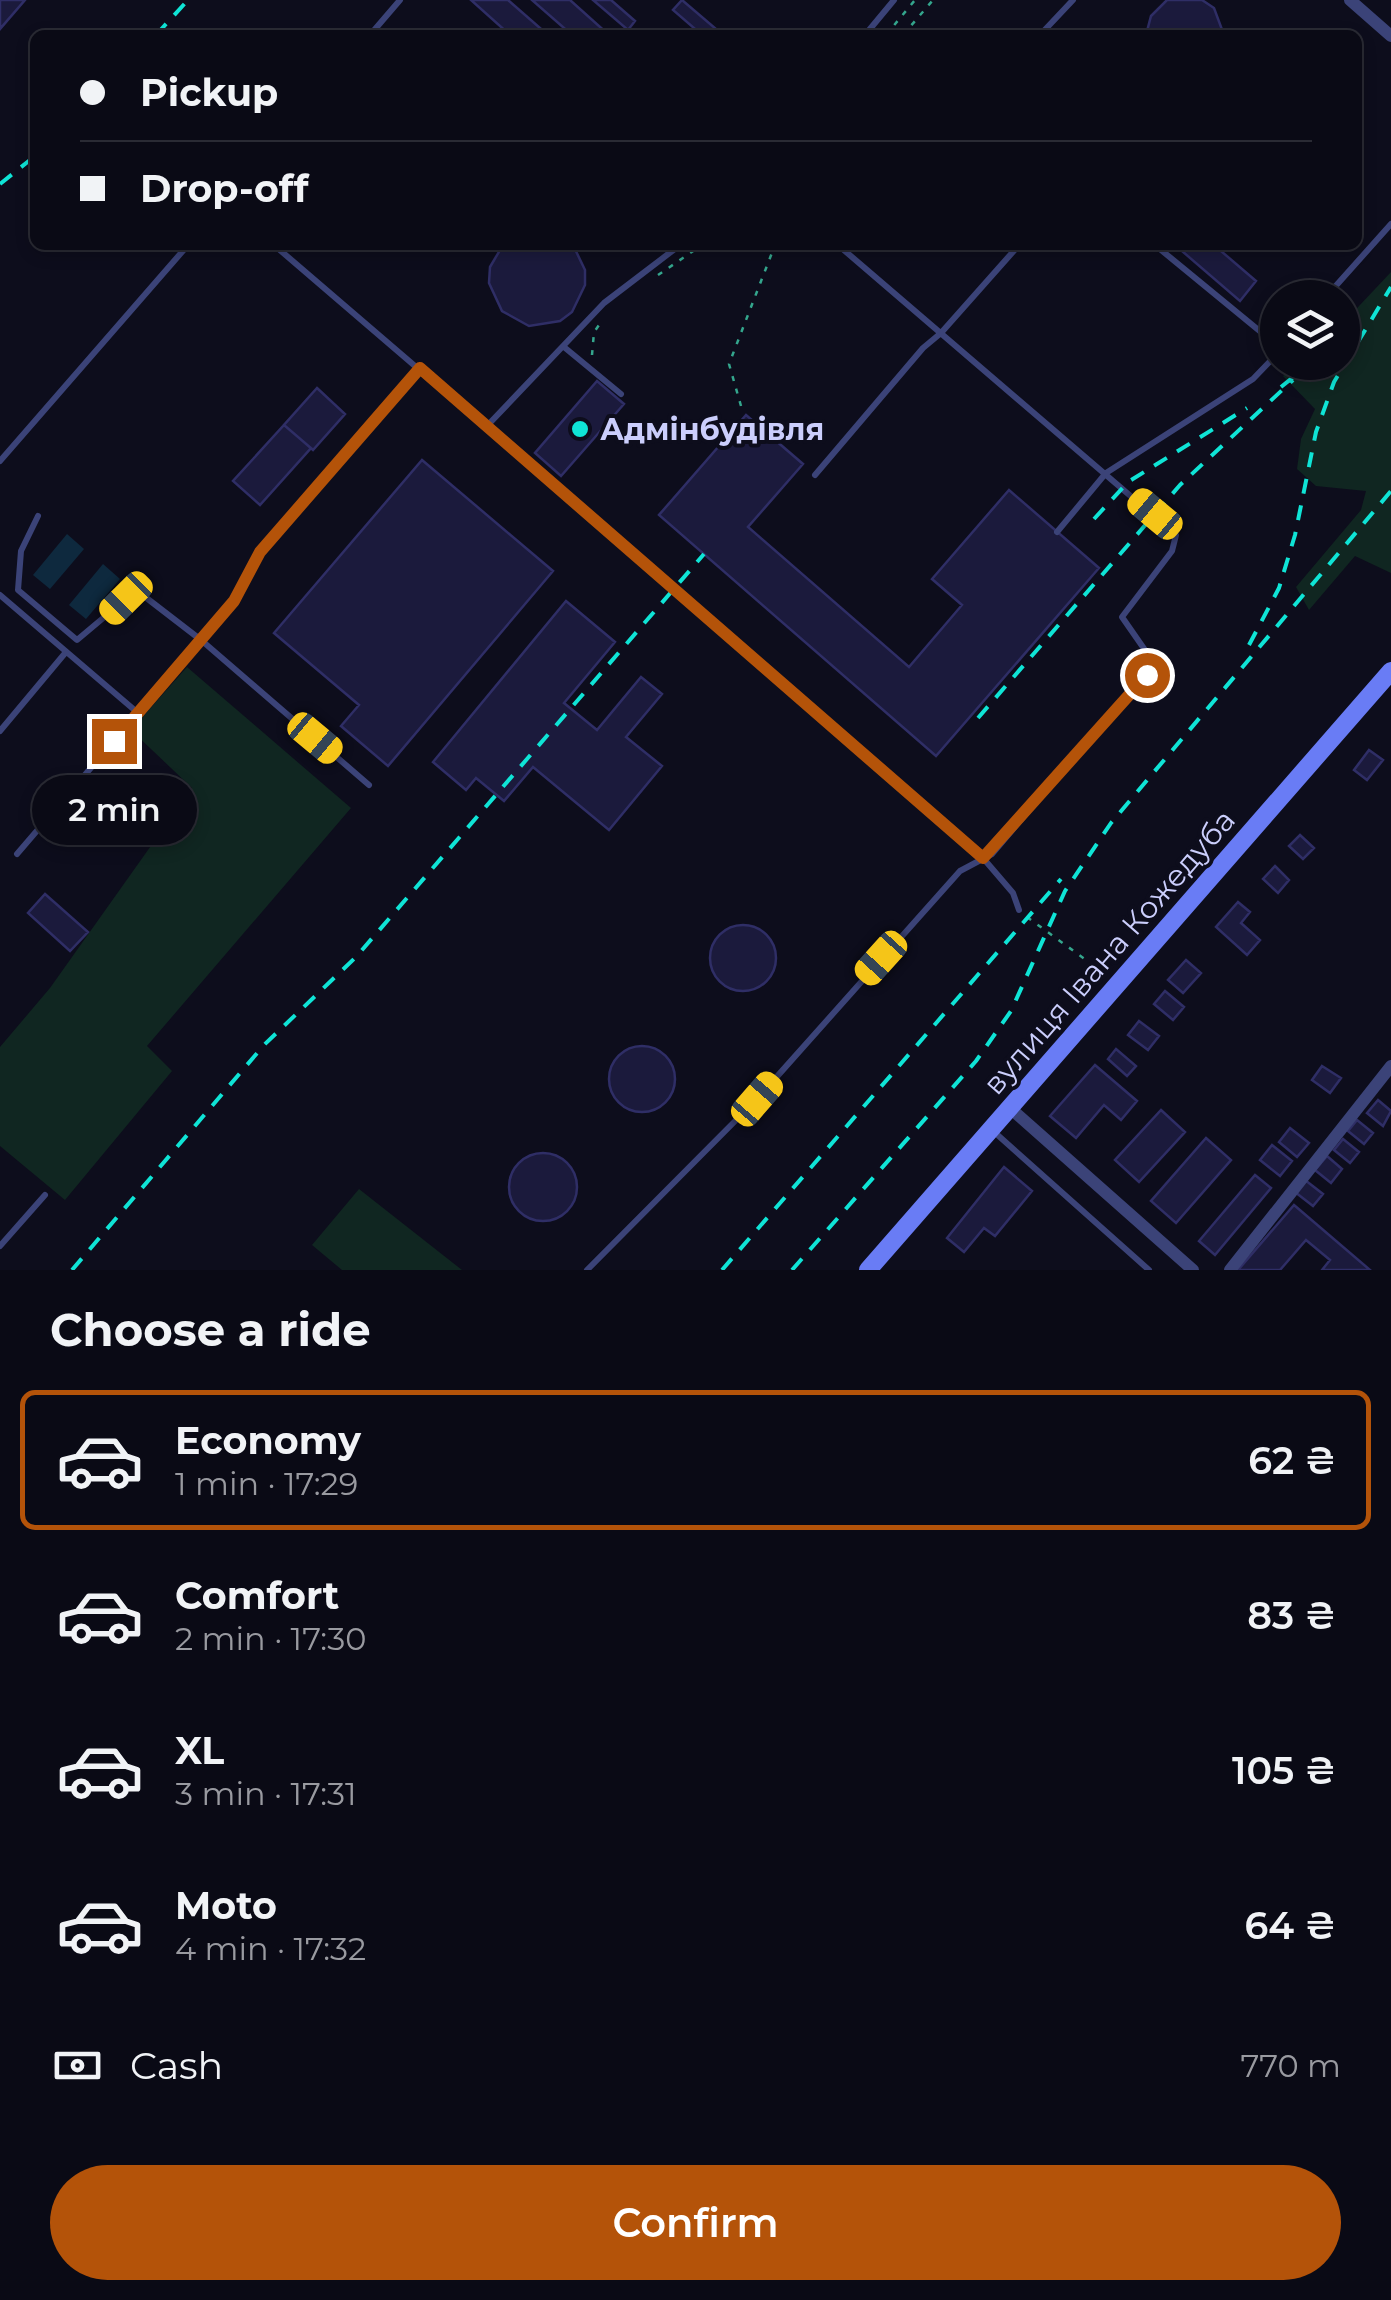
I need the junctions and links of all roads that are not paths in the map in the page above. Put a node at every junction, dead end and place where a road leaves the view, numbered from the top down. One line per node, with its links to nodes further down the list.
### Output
1 (400, 0): 5 (lane)
2 (894, 0): 6 (lane)
3 (1073, 0): 7 (lane)
4 (1350, 0): 8 (street)
5 (374, 30)
6 (869, 30)
7 (1045, 30)
8 (1391, 36)
9 (1391, 224): 16 (lane)
10 (184, 250): 24 (lane)
11 (280, 250): 20 (lane)
12 (673, 250): 19 (lane)
13 (844, 250): 17 (lane)
14 (1015, 250): 17 (lane)
15 (1161, 250): 18 (lane)
16 (1341, 280)
17 (941, 333): 25 (lane); 26 (lane)
18 (1260, 335)
19 (564, 347): 22 (lane); 23 (lane)
20 (420, 368): 23 (lane); 30 (lane)
21 (1260, 371): 25 (lane)
22 (621, 394)
23 (486, 427): 37 (lane)
24 (0, 461)
25 (1106, 473): 28 (lane); 37 (lane)
26 (816, 475)
27 (38, 516): 30 (lane)
28 (1057, 532)
29 (0, 595): 31 (lane)
30 (201, 640): 33 (lane); 35 (lane)
31 (66, 652): 33 (lane); 34 (lane)
32 (1391, 671): 40 (street, вулиця Івана Кожедуба)
33 (138, 713): 36 (lane)
34 (0, 731)
35 (370, 785)
36 (16, 854)
37 (983, 858): 38 (lane); 44 (lane)
38 (1019, 910)
39 (1391, 1066): 48 (street)
40 (1010, 1108): 41 (street, вулиця Івана Кожедуба); 47 (street)
41 (991, 1129): 45 (street, вулиця Івана Кожедуба); 46 (lane)
42 (45, 1195): 43 (lane)
43 (0, 1246)
44 (587, 1270)
45 (868, 1270)
46 (1149, 1270)
47 (1194, 1270)
48 (1230, 1270)

